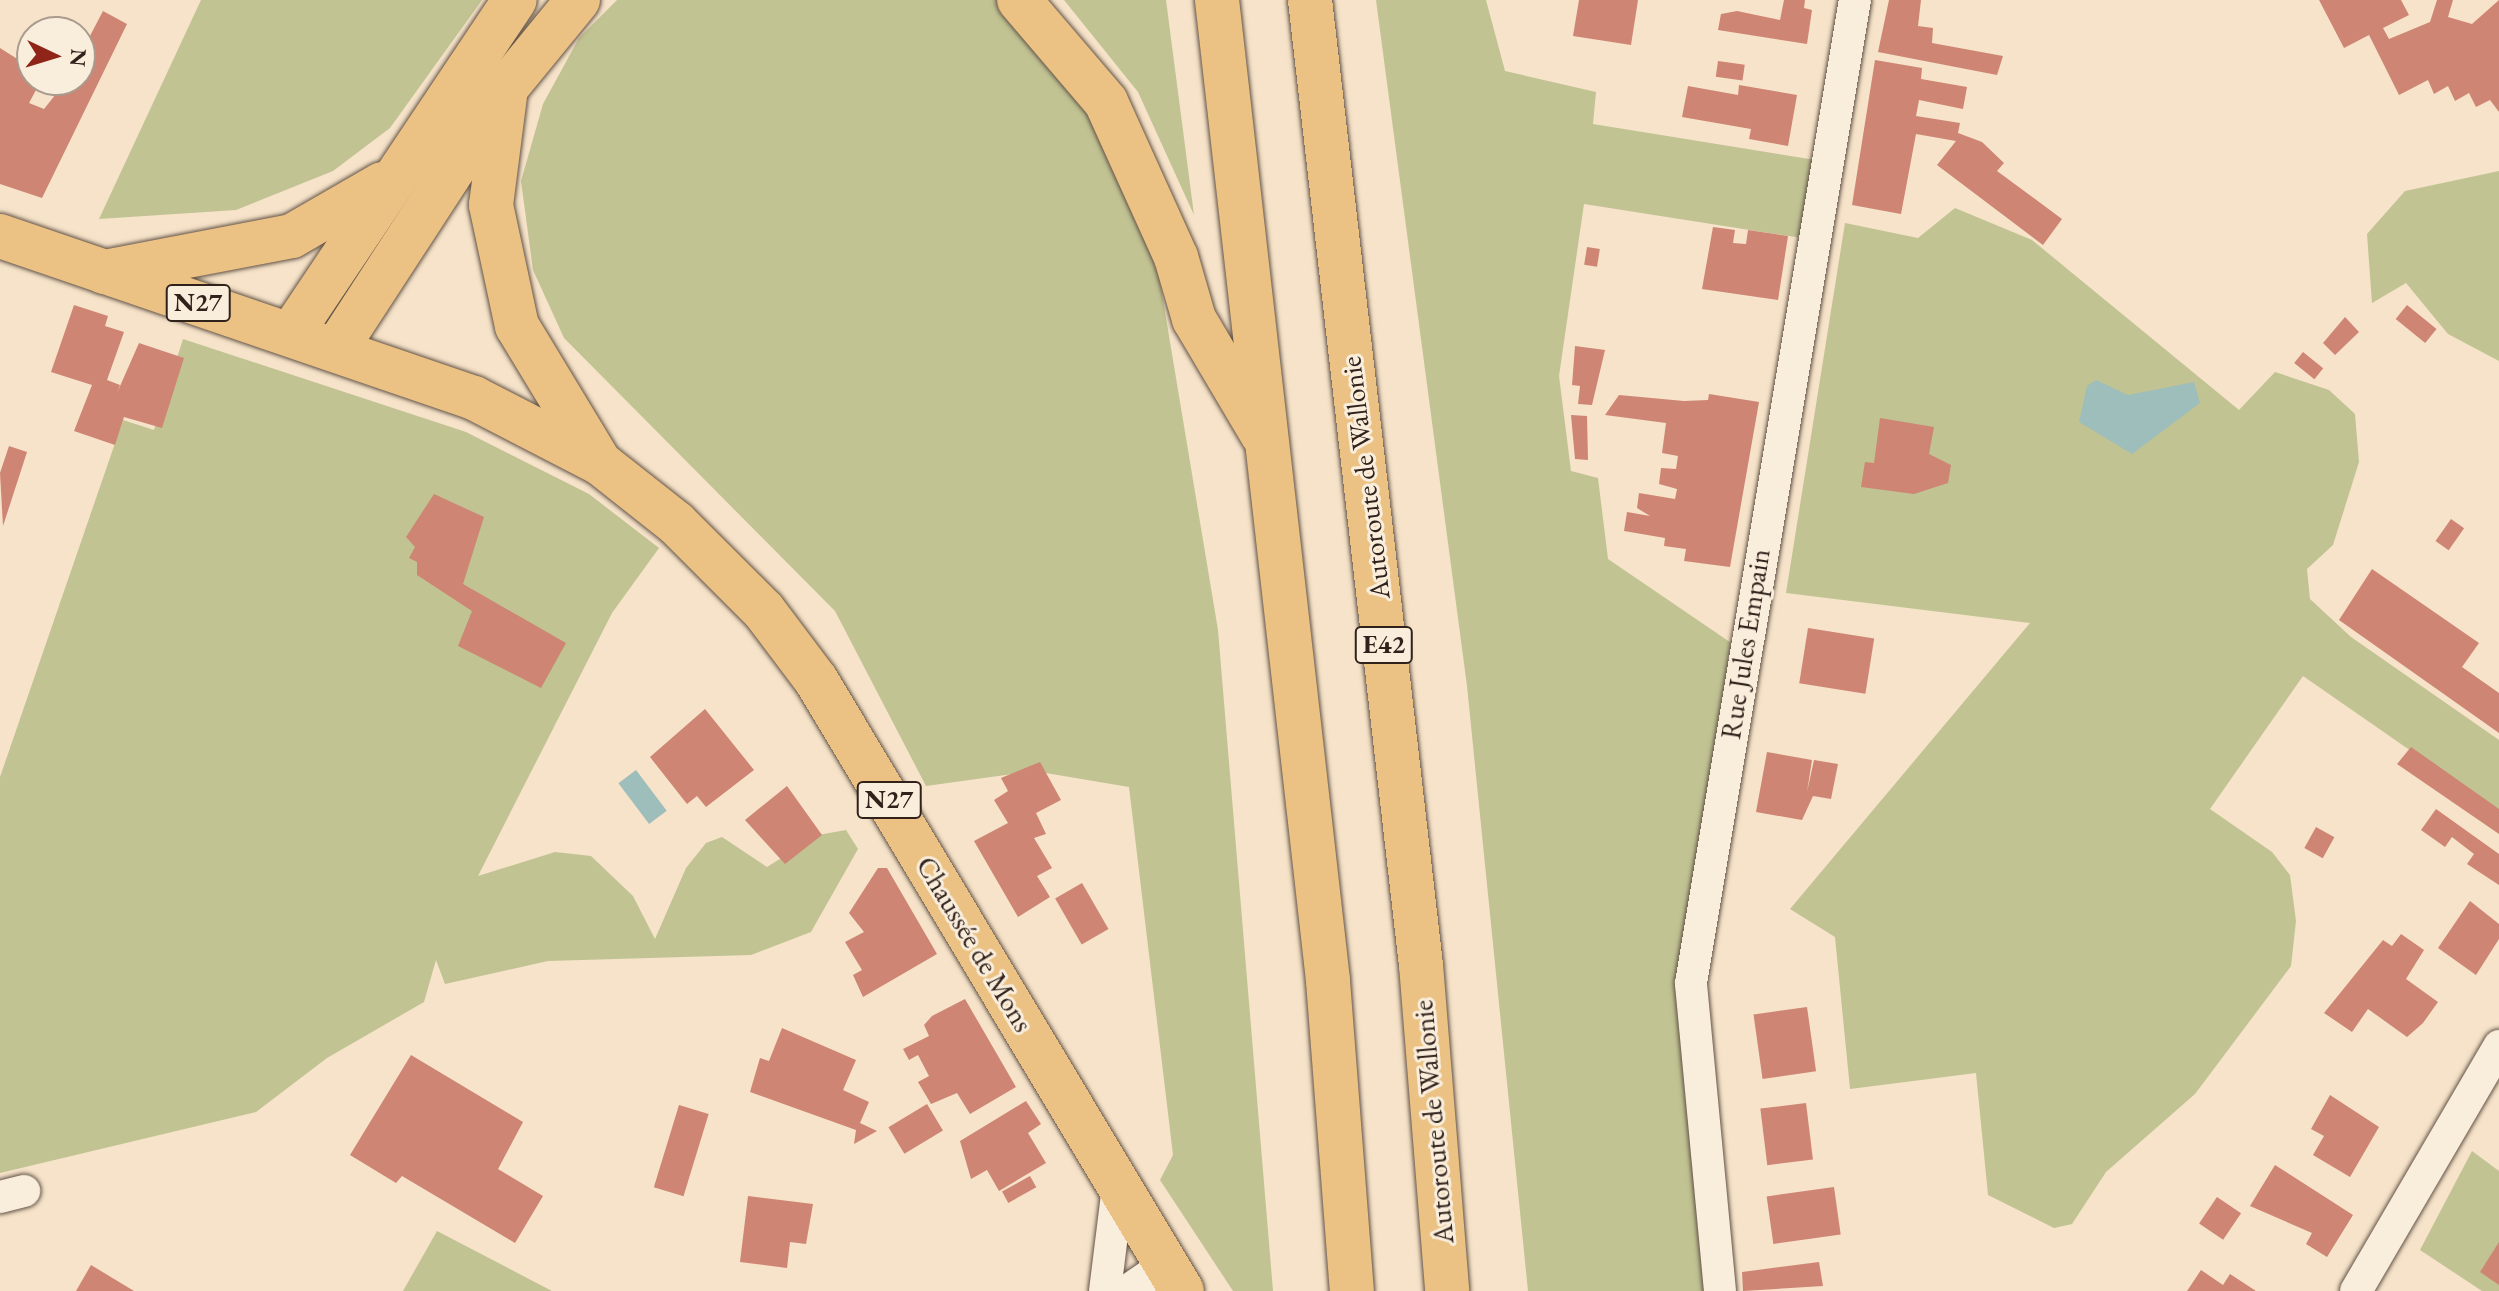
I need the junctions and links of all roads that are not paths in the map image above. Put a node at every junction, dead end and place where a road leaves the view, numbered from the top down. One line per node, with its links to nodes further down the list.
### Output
1 (515, 0): 8 (main road)
2 (578, 0): 7 (main road)
3 (1019, 0): 13 (main road)
4 (1217, 0): 13 (main road)
5 (1310, 0): 21 (main road, Autoroute de Wallonie / E42)
6 (1855, 0): 22 (street, Rue Jules Empain)
7 (506, 88): 12 (main road); 14 (main road)
8 (390, 178): 10 (main road); 11 (main road)
9 (0, 236): 10 (main road, N27)
10 (104, 272): 11 (main road, N27)
11 (291, 334): 12 (main road, N27)
12 (336, 349): 14 (main road, N27)
13 (1270, 447): 20 (main road)
14 (600, 463): 16 (main road, Chaussée de Mons / N27)
15 (2499, 1046): 23 (street)
16 (1118, 1186): 17 (main road, N27); 18 (street)
17 (1173, 1278): 19 (street)
18 (1105, 1291)
19 (1127, 1291)
20 (1352, 1291)
21 (1447, 1291)
22 (1720, 1291)
23 (2356, 1291)

